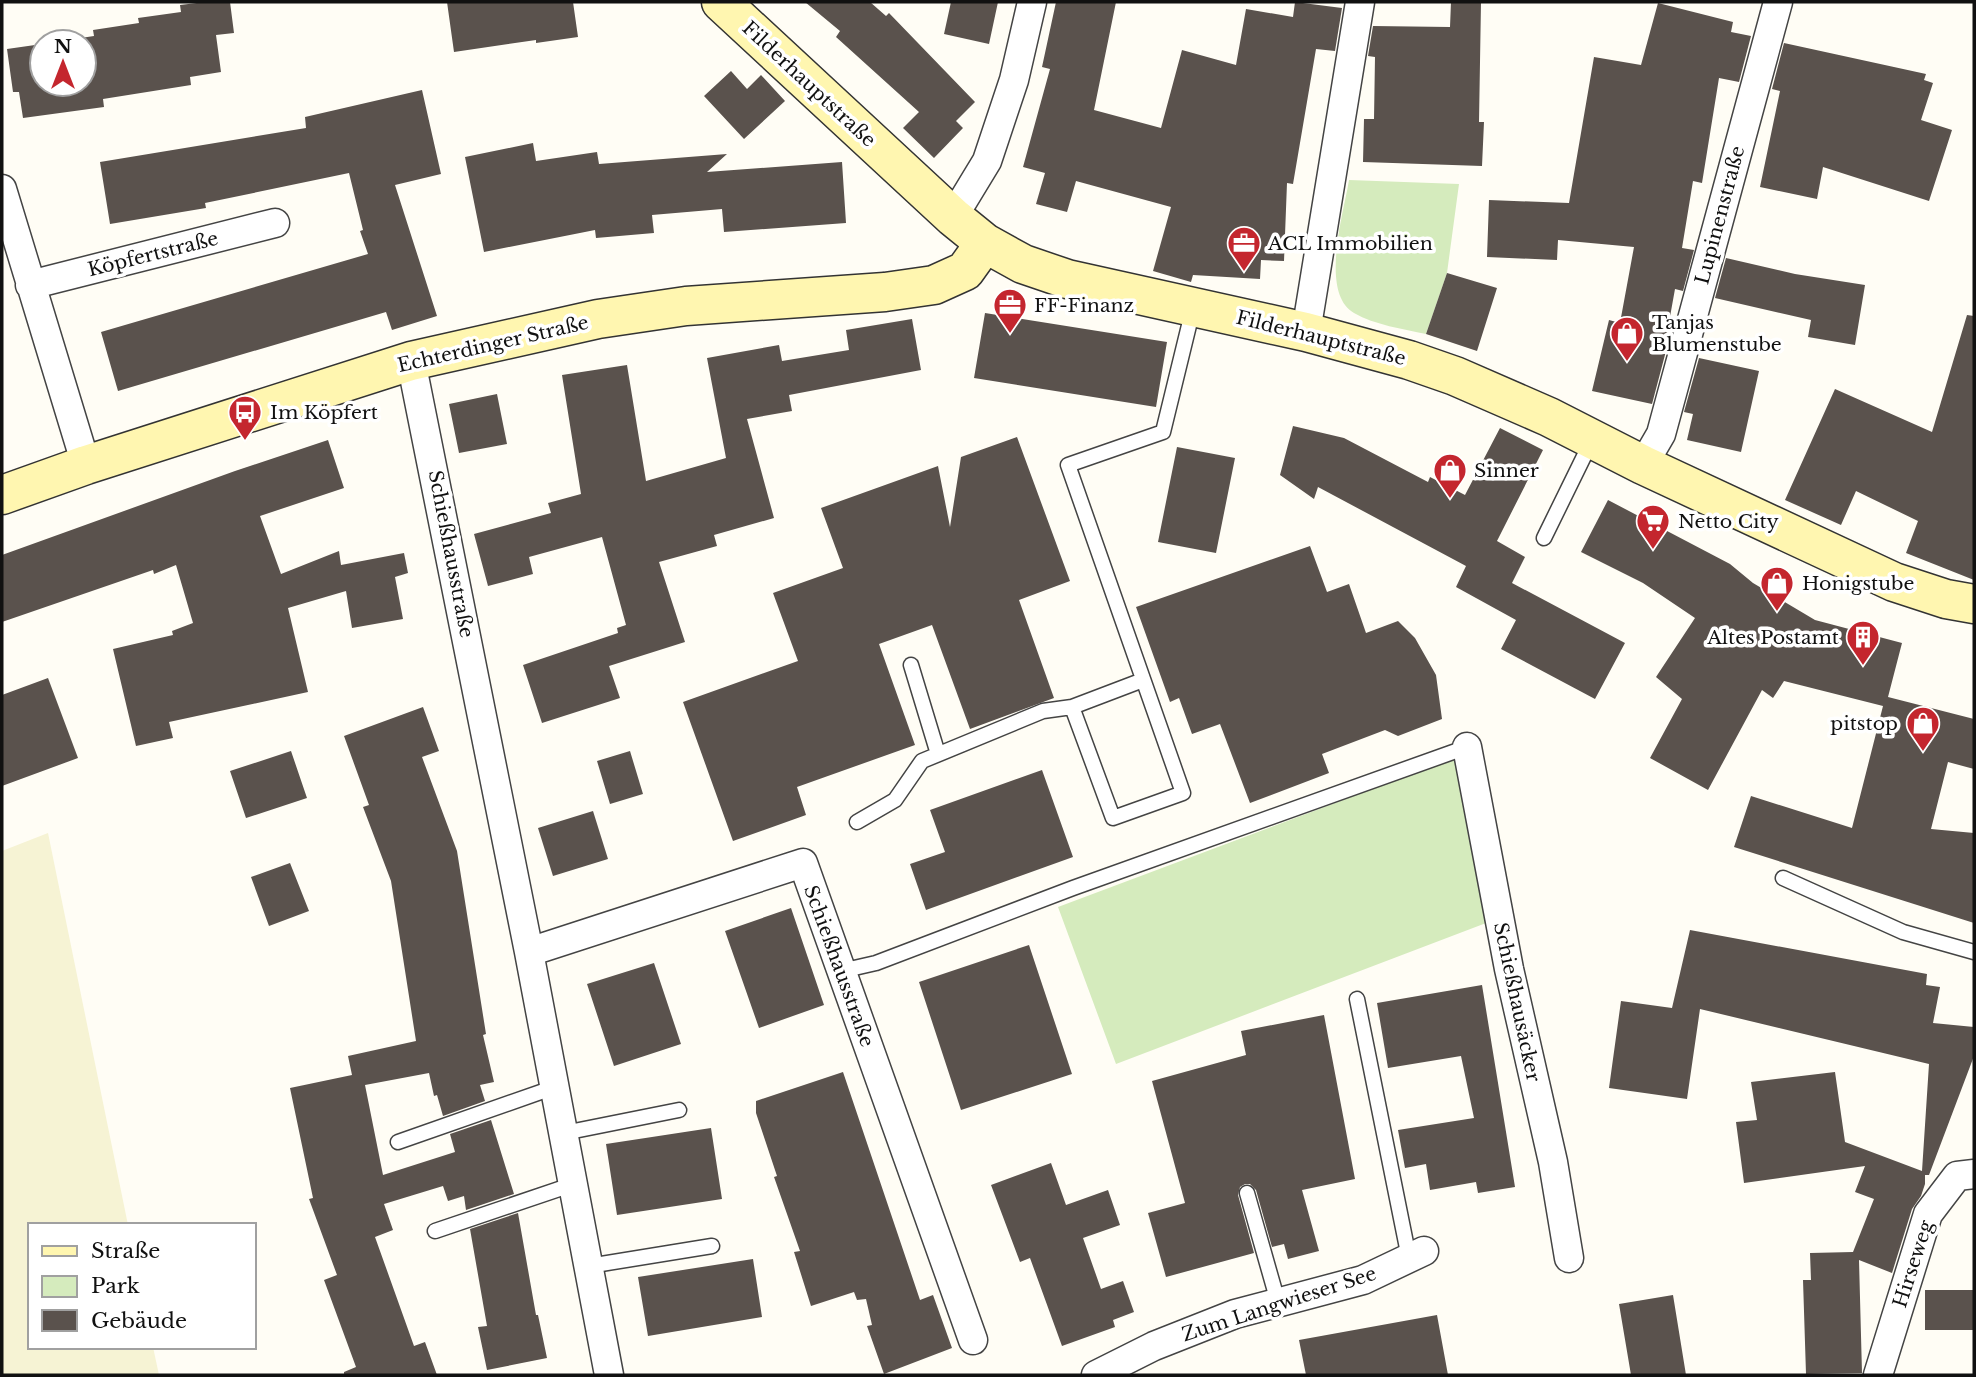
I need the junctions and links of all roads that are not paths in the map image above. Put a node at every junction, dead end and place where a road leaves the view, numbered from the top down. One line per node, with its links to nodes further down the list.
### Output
1 (721, 2): 6 (main road, Filderhauptstraße)
2 (1032, 2): 6 (street)
3 (1360, 2): 11 (street)
4 (1778, 2): 15 (street, Lupinenstraße)
5 (2, 189): 9 (street)
6 (953, 217): 8 (main road, Filderhauptstraße)
7 (275, 223): 9 (street, Köpfertstraße)
8 (985, 243): 10 (main road, Filderhauptstraße); 12 (main road, Echterdinger Straße)
9 (30, 285): 14 (street)
10 (1193, 307): 11 (main road, Filderhauptstraße); 20 (lane)
11 (1306, 332): 13 (main road, Filderhauptstraße)
12 (411, 361): 14 (main road, Echterdinger Straße); 26 (street, Schießhausstraße)
13 (1592, 439): 15 (main road, Filderhauptstraße); 17 (lane)
14 (86, 465): 16 (main road, Echterdinger Straße)
15 (1643, 465): 18 (main road, Filderhauptstraße)
16 (2, 495)
17 (1544, 538)
18 (1974, 604)
19 (911, 665): 23 (lane)
20 (1143, 680): 21 (lane); 21 (lane)
21 (1072, 707): 23 (lane)
22 (1467, 747): 28 (lane); 40 (street, Schießhausäcker)
23 (939, 754): 24 (lane)
24 (857, 822)
25 (1783, 878): 27 (lane)
26 (529, 952): 28 (street, Schießhausstraße); 30 (street, Schießhausstraße)
27 (1974, 952)
28 (841, 971): 43 (street, Schießhausstraße)
29 (1357, 999): 39 (lane)
30 (555, 1087): 32 (street, Schießhausstraße); 33 (lane)
31 (679, 1111): 32 (lane)
32 (564, 1133): 35 (street, Schießhausstraße)
33 (398, 1142)
34 (1974, 1174): 46 (street, Hirseweg)
35 (574, 1184): 37 (lane); 41 (street, Schießhausstraße)
36 (1247, 1193): 42 (lane)
37 (435, 1231)
38 (712, 1246): 41 (lane)
39 (1416, 1254): 42 (street, Zum Langwieser See)
40 (1569, 1258)
41 (589, 1266): 44 (street, Schießhausstraße)
42 (1279, 1302): 45 (street, Zum Langwieser See)
43 (973, 1340)
44 (603, 1373)
45 (1096, 1375)
46 (1878, 1375)

